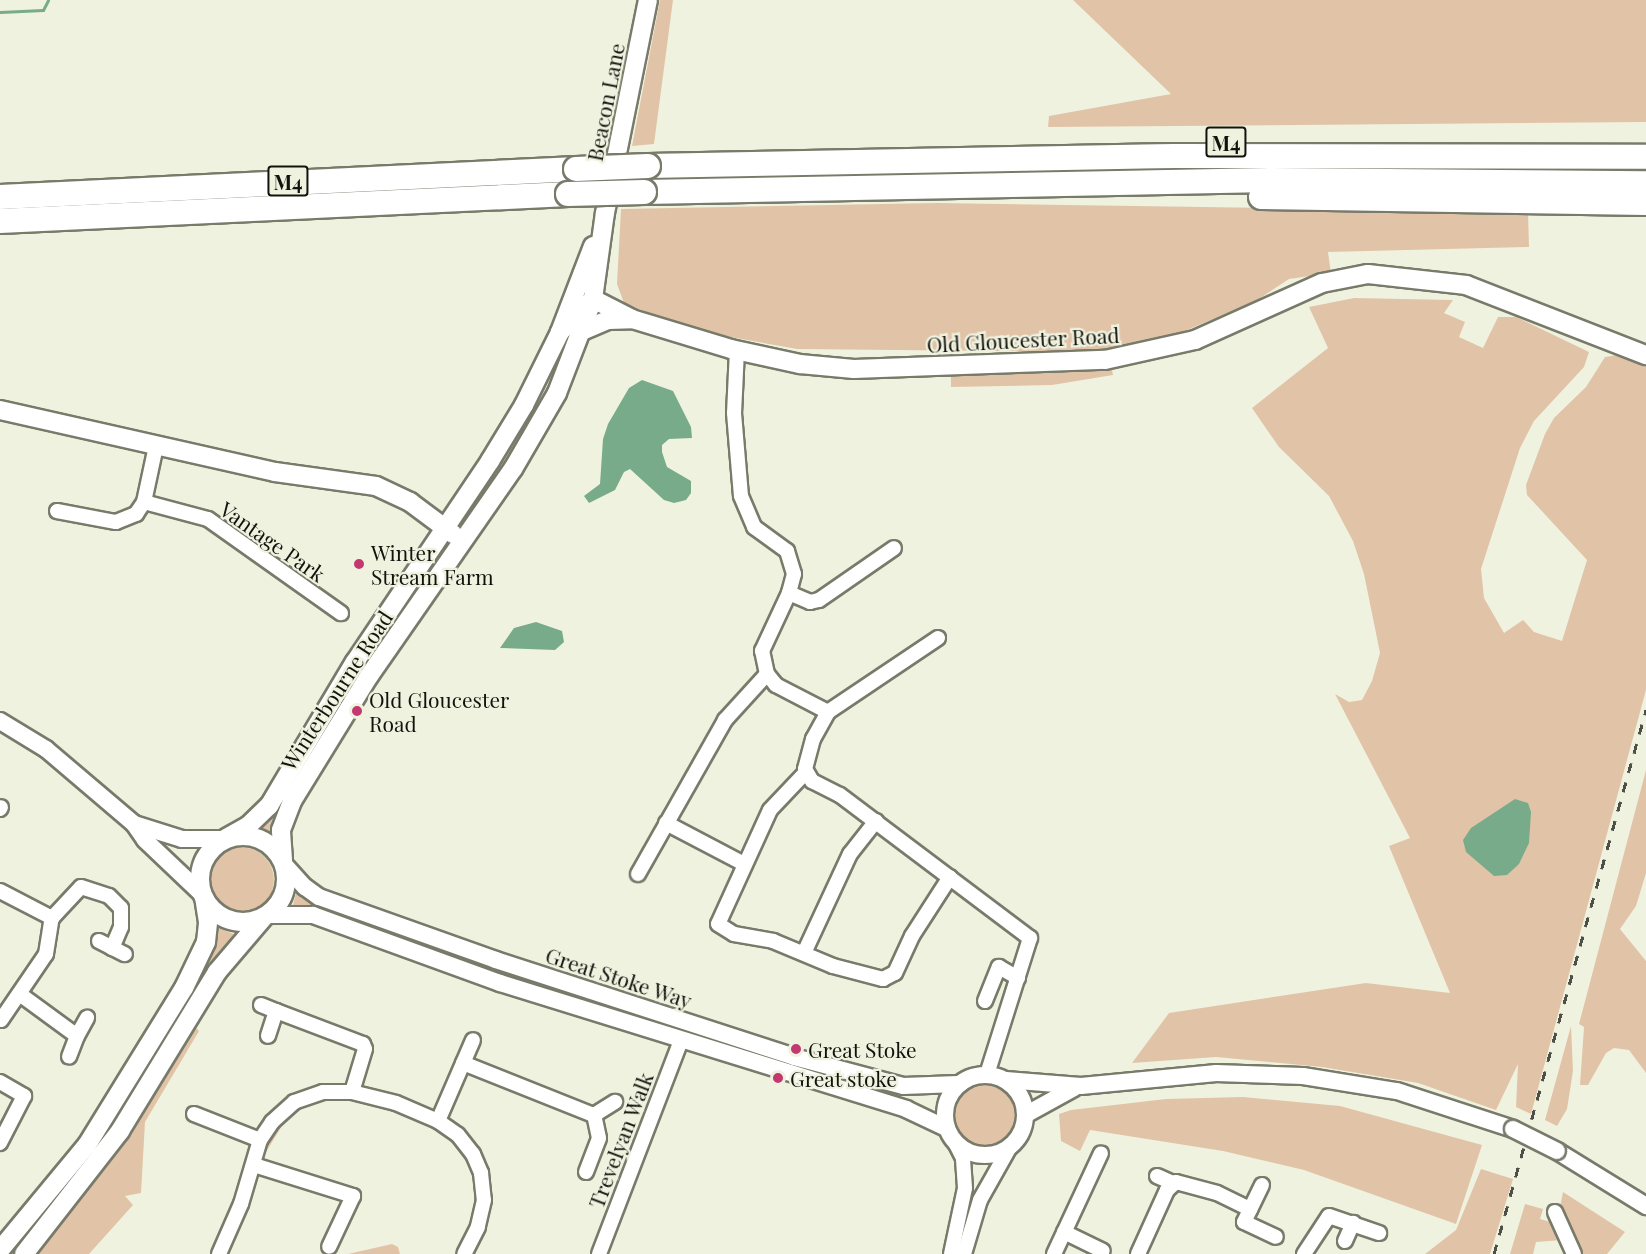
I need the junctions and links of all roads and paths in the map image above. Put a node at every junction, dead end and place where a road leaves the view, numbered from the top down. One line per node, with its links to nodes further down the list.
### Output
1 (648, 0): 11 (main road, Beacon Lane)
2 (1646, 141): 4 (highway, M4)
3 (1646, 157): 4 (highway, M4)
4 (806, 160): 8 (highway, M4, bridge)
5 (1484, 182): 6 (highway, M4); 7 (highway, M4); 9 (highway, M4)
6 (1646, 183)
7 (908, 184): 10 (highway, M4); 12 (highway, M4, bridge)
8 (0, 197)
9 (1646, 198)
10 (1646, 203)
11 (605, 213): 13 (main road, Winterbourne Road); 16 (main road, Winterbourne Road)
12 (0, 221)
13 (593, 299): 14 (main road, Old Gloucester Road); 15 (main road, Winterbourne Road); 16 (main road)
14 (632, 319): 15 (main road, Old Gloucester Road); 17 (main road, Old Gloucester Road)
15 (582, 331): 24 (main road, Winterbourne Road)
16 (560, 332): 23 (main road, Winterbourne Road)
17 (737, 350): 18 (main road, Old Gloucester Road); 26 (street)
18 (1646, 355)
19 (0, 410): 20 (main road)
20 (156, 446): 21 (street); 23 (main road)
21 (144, 502): 22 (street); 27 (street, Vantage Park)
22 (57, 511)
23 (444, 528): 24 (main road); 36 (main road, Winterbourne Road)
24 (463, 540): 37 (main road, Winterbourne Road)
25 (894, 548): 26 (street)
26 (789, 593): 29 (street)
27 (341, 614)
28 (938, 638): 30 (street)
29 (767, 674): 30 (street); 34 (street)
30 (828, 712): 32 (street)
31 (0, 721): 35 (street)
32 (806, 772): 33 (street); 38 (street)
33 (876, 821): 40 (street); 46 (street)
34 (666, 823): 38 (street); 39 (street)
35 (134, 824): 36 (street); 42 (street)
36 (225, 838): 37 (main road); 42 (main road)
37 (284, 862): 43 (main road); 65 (street, Great Stoke Way)
38 (744, 864): 46 (street)
39 (638, 874)
40 (950, 877): 46 (street); 49 (street)
41 (0, 891): 44 (street)
42 (203, 896): 43 (main road); 93 (main road)
43 (266, 916): 59 (street, Great Stoke Way); 95 (main road)
44 (52, 918): 45 (street); 50 (street)
45 (112, 948)
46 (804, 953)
47 (1007, 955): 48 (street)
48 (999, 968): 49 (street); 51 (street)
49 (1018, 978): 62 (street)
50 (21, 995): 55 (street); 56 (street)
51 (985, 1001)
52 (261, 1005): 53 (street)
53 (276, 1011): 57 (street); 67 (street)
54 (87, 1018): 56 (street)
55 (1, 1020)
56 (77, 1036): 60 (street)
57 (268, 1036)
58 (473, 1040): 61 (street)
59 (681, 1040): 73 (street, Great Stoke Way); 98 (street, Trevelyan Walk)
60 (69, 1057)
61 (463, 1063): 70 (street); 72 (street)
62 (987, 1074): 63 (street); 65 (street)
63 (1006, 1080): 66 (street); 71 (street)
64 (0, 1082): 75 (street)
65 (958, 1084): 73 (street)
66 (1081, 1086): 71 (street); 84 (street, bridge)
67 (352, 1092): 72 (street); 74 (street)
68 (615, 1102): 70 (street)
69 (194, 1114): 74 (street)
70 (594, 1115): 80 (street)
71 (1025, 1115): 77 (street)
72 (438, 1120): 97 (street)
73 (946, 1128): 76 (street)
74 (260, 1140): 79 (street)
75 (0, 1143)
76 (956, 1144): 77 (street); 99 (street)
77 (1011, 1145): 100 (street)
78 (1101, 1153): 88 (street)
79 (254, 1165): 92 (street); 96 (street)
80 (586, 1172)
81 (1157, 1176): 83 (street)
82 (1262, 1185): 85 (street)
83 (1170, 1187): 85 (street); 102 (street)
84 (1646, 1206)
85 (1250, 1209): 90 (street)
86 (1555, 1212): 104 (street)
87 (1353, 1223): 89 (street); 91 (street); 103 (street)
88 (1064, 1232): 94 (street); 101 (street)
89 (1379, 1233)
90 (1276, 1237)
91 (1345, 1241)
92 (329, 1247)
93 (0, 1250)
94 (1105, 1253)
95 (24, 1254)
96 (219, 1254)
97 (464, 1254)
98 (599, 1254)
99 (951, 1254)
100 (964, 1254)
101 (1054, 1254)
102 (1138, 1254)
103 (1304, 1254)
104 (1574, 1254)

